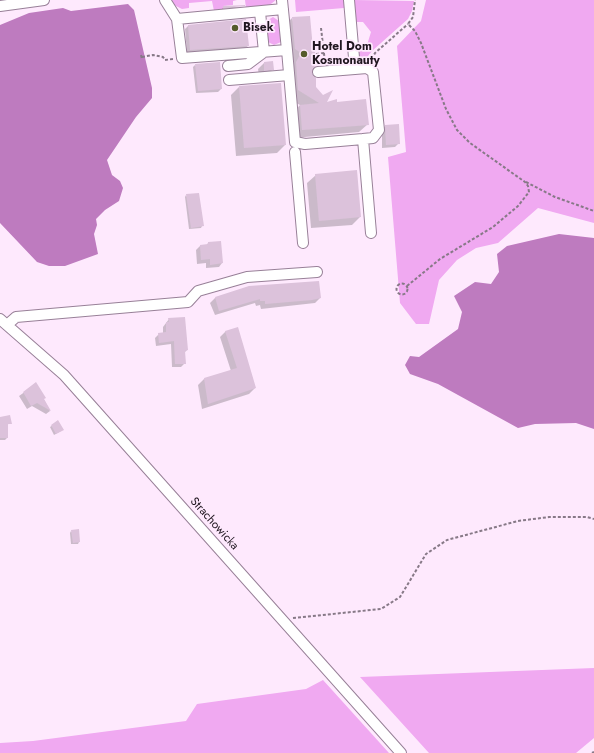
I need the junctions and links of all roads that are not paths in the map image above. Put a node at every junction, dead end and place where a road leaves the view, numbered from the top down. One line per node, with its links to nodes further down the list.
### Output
1 (44, 0): 5 (street)
2 (165, 0): 7 (street)
3 (349, 0): 11 (street)
4 (283, 5): 6 (street); 8 (street)
5 (0, 6)
6 (260, 12): 7 (street); 9 (street)
7 (177, 19): 9 (street)
8 (287, 50): 9 (street); 13 (street)
9 (264, 52): 10 (street)
10 (228, 66)
11 (355, 69): 12 (street); 15 (street)
12 (322, 72)
13 (289, 75): 14 (street); 15 (street)
14 (229, 80)
15 (363, 139): 17 (street)
16 (295, 152): 18 (street)
17 (371, 233)
18 (303, 243)
19 (317, 272): 20 (street)
20 (3, 322): 21 (street, Strachowicka)
21 (401, 753)

